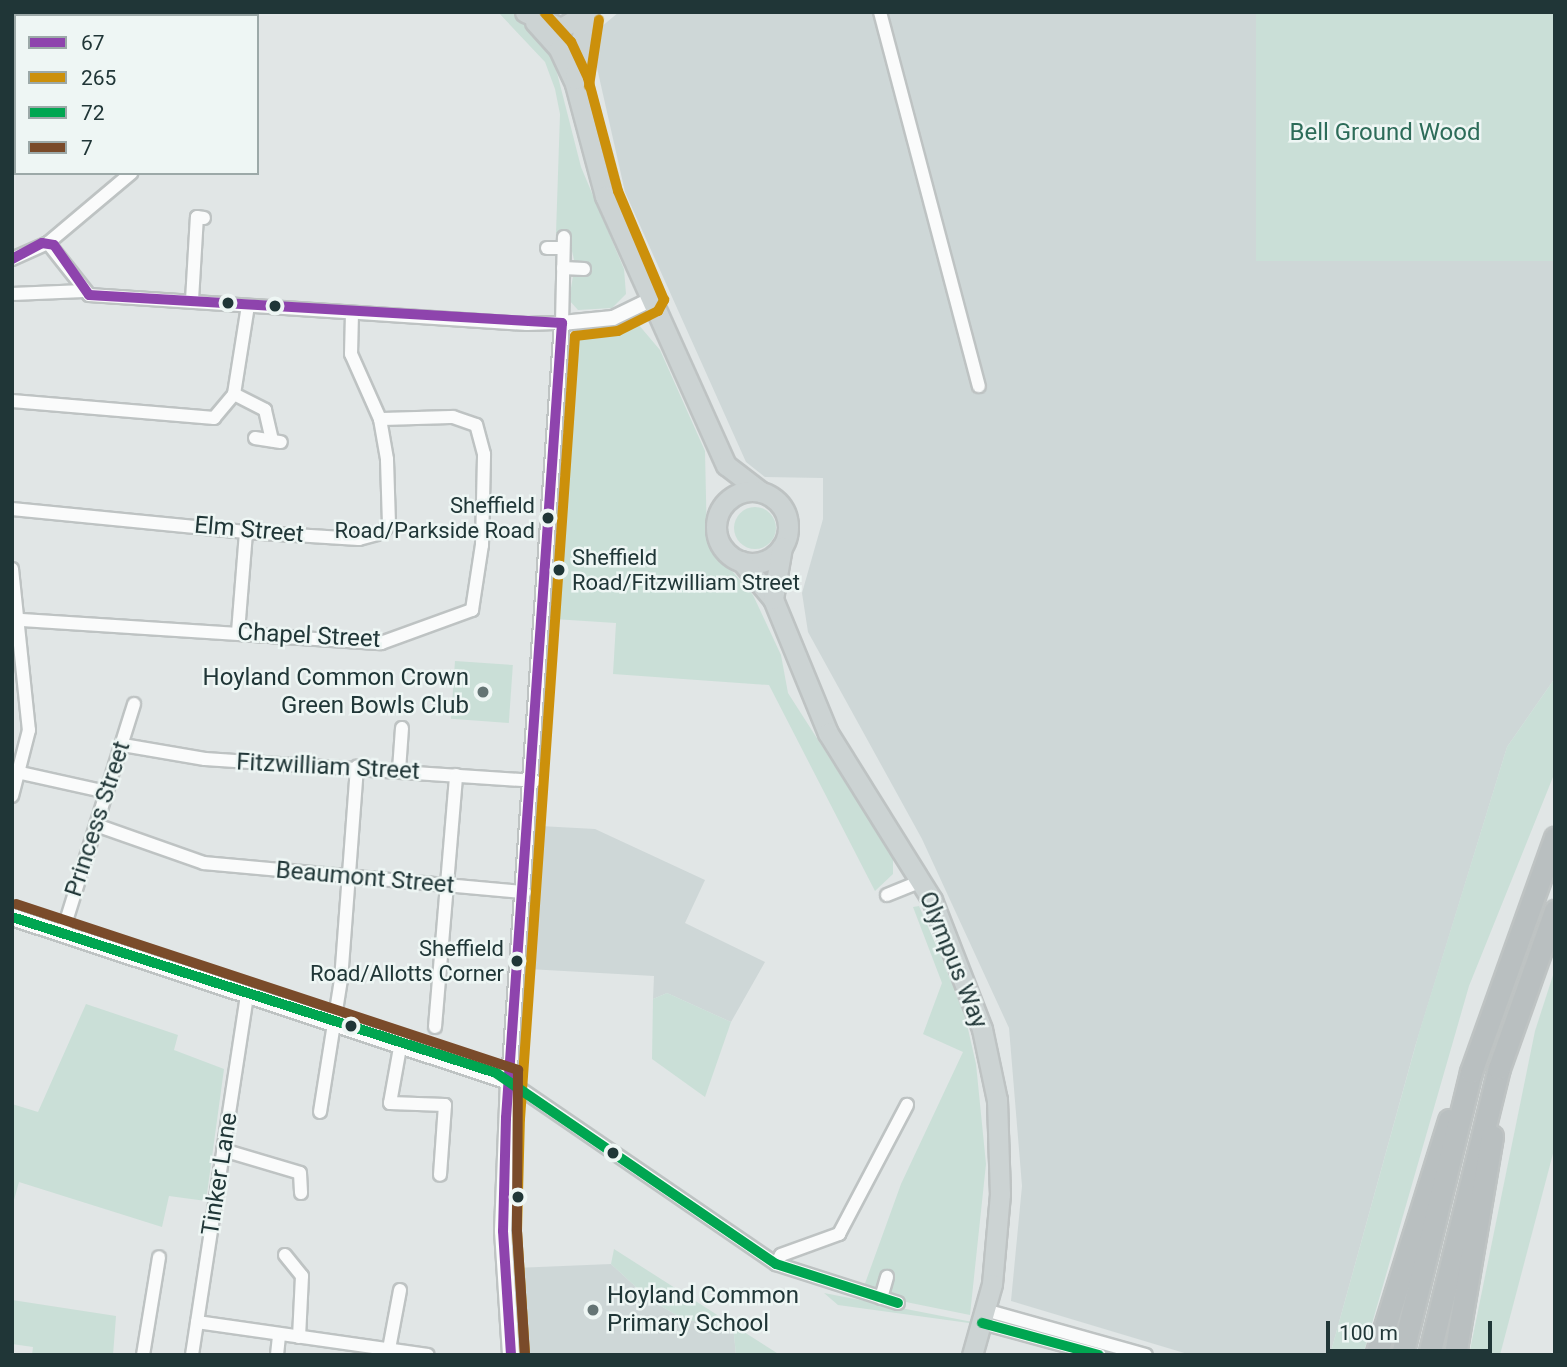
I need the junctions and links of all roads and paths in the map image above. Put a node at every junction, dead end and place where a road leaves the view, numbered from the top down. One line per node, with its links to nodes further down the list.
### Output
1 (880, 12): 19 (street)
2 (587, 15): 3 (main road); 4 (main road)
3 (530, 17): 4 (main road)
4 (575, 84): 15 (main road)
5 (129, 175): 7 (street)
6 (204, 218): 14 (street)
7 (48, 243): 9 (street); 12 (street)
8 (547, 248): 10 (street)
9 (12, 259)
10 (563, 268): 11 (street); 18 (street)
11 (584, 269)
12 (84, 291): 13 (street); 14 (street)
13 (12, 295)
14 (192, 300): 16 (street)
15 (650, 300): 18 (street); 24 (main road)
16 (248, 306): 17 (street); 20 (street)
17 (352, 313): 18 (street); 22 (street, Elm Street)
18 (562, 323): 42 (street)
19 (979, 386)
20 (234, 394): 21 (street); 23 (street)
21 (12, 401)
22 (380, 419): 28 (street, Elm Street); 34 (street, Chapel Street)
23 (255, 438)
24 (726, 465): 25 (main road); 27 (main road, Olympus Way)
25 (761, 492): 27 (main road); 29 (main road)
26 (12, 509): 28 (street, Elm Street)
27 (720, 511): 30 (main road, Olympus Way)
28 (246, 532): 34 (street)
29 (782, 547): 30 (main road); 32 (main road)
30 (741, 561): 32 (main road, Olympus Way)
31 (12, 569): 33 (street)
32 (773, 599): 48 (main road, Olympus Way)
33 (22, 620): 34 (street, Chapel Street); 40 (street)
34 (238, 632)
35 (134, 704): 37 (street, Princess Street)
36 (402, 729): 39 (street)
37 (123, 746): 38 (street, Fitzwilliam Street); 43 (street, Princess Street)
38 (357, 767): 39 (street, Fitzwilliam Street); 47 (street)
39 (399, 770): 41 (street, Fitzwilliam Street)
40 (16, 772): 43 (street); 44 (street)
41 (456, 775): 42 (street, Fitzwilliam Street); 49 (street)
42 (534, 781): 50 (street)
43 (107, 792): 45 (street, Princess Street)
44 (12, 796)
45 (96, 825): 47 (street, Beaumont Street); 54 (street, Princess Street)
46 (1555, 838): 60 (highway)
47 (348, 875): 49 (street, Beaumont Street); 56 (street)
48 (921, 881): 51 (street); 74 (main road, Olympus Way)
49 (446, 885): 50 (street, Beaumont Street); 57 (street)
50 (525, 892): 61 (street)
51 (887, 895)
52 (1555, 911): 59 (highway)
53 (12, 916): 54 (main road)
54 (62, 934): 55 (main road)
55 (247, 994): 56 (main road); 64 (street, Tinker Lane)
56 (335, 1021): 58 (main road); 63 (street)
57 (435, 1027)
58 (401, 1042): 61 (main road); 65 (street)
59 (1499, 1068): 89 (highway); 90 (highway)
60 (1471, 1072): 87 (highway); 88 (highway)
61 (509, 1081): 69 (street); 84 (main road)
62 (907, 1105): 69 (street)
63 (320, 1112)
64 (223, 1150): 66 (street); 75 (street, Tinker Lane)
65 (440, 1175)
66 (301, 1193)
67 (285, 1255): 77 (street)
68 (159, 1257): 80 (street)
69 (776, 1264): 72 (street)
70 (887, 1277): 72 (street)
71 (400, 1290): 78 (street)
72 (881, 1298): 73 (street)
73 (898, 1303)
74 (984, 1317): 79 (street); 85 (main road, Olympus Way); 86 (street)
75 (197, 1322): 76 (street); 81 (street, Tinker Lane)
76 (279, 1335): 77 (street); 82 (street)
77 (299, 1337): 78 (street)
78 (389, 1349): 83 (street)
79 (1140, 1354)
80 (143, 1355)
81 (192, 1355)
82 (277, 1355)
83 (428, 1355)
84 (511, 1355)
85 (972, 1355)
86 (1100, 1355)
87 (1376, 1355)
88 (1402, 1355)
89 (1429, 1355)
90 (1455, 1355)

